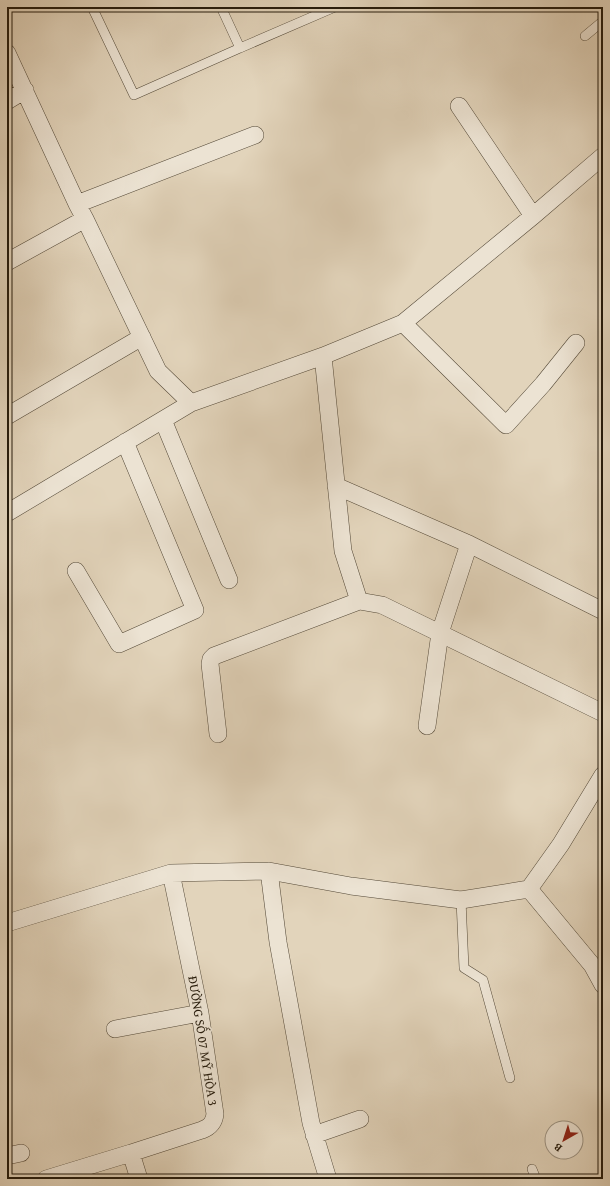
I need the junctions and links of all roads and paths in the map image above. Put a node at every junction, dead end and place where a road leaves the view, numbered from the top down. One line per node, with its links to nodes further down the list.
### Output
1 (92, 7): 6 (lane)
2 (221, 7): 6 (lane)
3 (336, 7): 6 (lane)
4 (603, 21): 5 (lane)
5 (585, 36)
6 (240, 48)
7 (7, 53): 8 (street)
8 (25, 90): 9 (street); 13 (street)
9 (7, 101)
10 (459, 106): 14 (street)
11 (255, 135): 13 (street)
12 (603, 156): 14 (street)
13 (81, 212): 15 (street); 17 (street)
14 (533, 216): 16 (street)
15 (7, 262)
16 (403, 323): 18 (street); 19 (street)
17 (142, 336): 20 (street); 21 (street)
18 (576, 343)
19 (323, 356): 20 (street); 24 (street)
20 (191, 403): 22 (street)
21 (7, 416)
22 (163, 420): 23 (street); 28 (street)
23 (125, 442): 25 (street); 27 (street)
24 (336, 486): 26 (street); 29 (street)
25 (7, 513)
26 (469, 544): 30 (street); 31 (street)
27 (76, 571)
28 (229, 580)
29 (359, 601): 31 (street); 34 (street)
30 (603, 610)
31 (440, 633): 32 (street); 33 (street)
32 (603, 712)
33 (427, 726)
34 (218, 734)
35 (603, 775): 38 (street)
36 (268, 871): 37 (street); 39 (street); 46 (street)
37 (171, 873): 40 (street); 42 (street, ĐƯỜNG SỐ 07 MỸ HÒA 3)
38 (529, 889): 39 (street); 41 (street)
39 (461, 900): 44 (lane)
40 (7, 923)
41 (603, 985)
42 (200, 1012): 43 (street); 47 (street, ĐƯỜNG SỐ 07 MỸ HÒA 3)
43 (116, 1029)
44 (510, 1078)
45 (360, 1119): 46 (street)
46 (314, 1135): 51 (street)
47 (131, 1153): 49 (street); 50 (street)
48 (532, 1169): 52 (lane)
49 (46, 1179)
50 (139, 1179)
51 (328, 1179)
52 (536, 1179)

